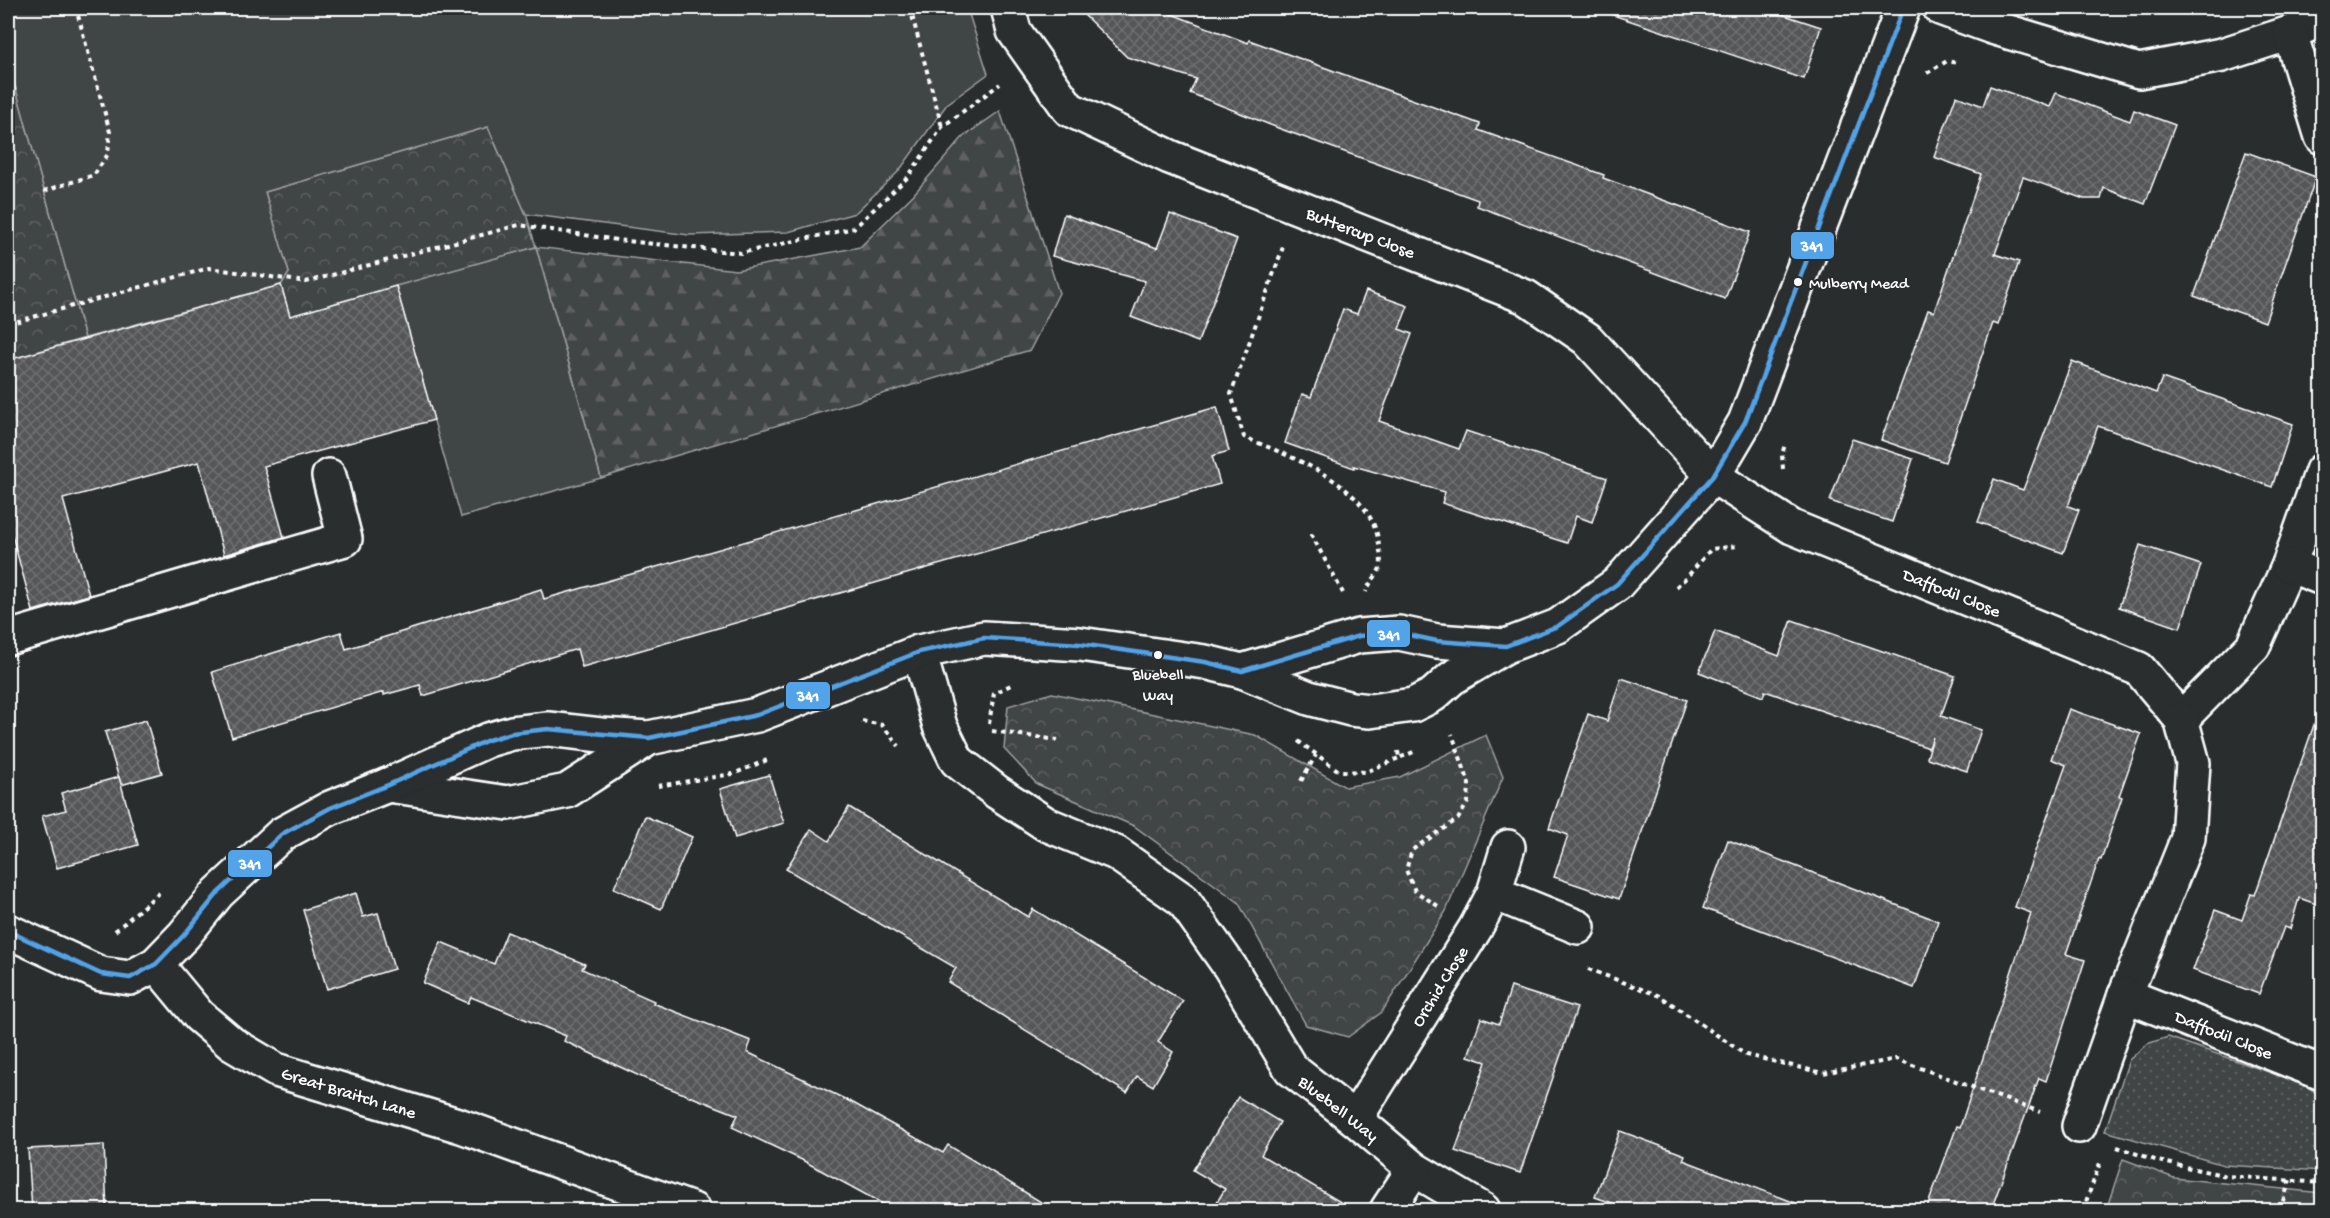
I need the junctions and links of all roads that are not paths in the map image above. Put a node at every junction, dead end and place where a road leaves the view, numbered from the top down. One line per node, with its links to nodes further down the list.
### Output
1 (1008, 8): 9 (street, Buttercup Close)
2 (1902, 8): 9 (street)
3 (1940, 8): 5 (street)
4 (2322, 19): 5 (street)
5 (2290, 33): 6 (street)
6 (2322, 137)
7 (2322, 471): 10 (street)
8 (328, 476): 12 (street)
9 (1713, 476): 13 (street); 16 (street, Daffodil Close)
10 (2289, 565): 11 (street); 16 (street)
11 (2322, 578)
12 (8, 638)
13 (1506, 646): 15 (street); 15 (street)
14 (919, 652): 15 (street); 17 (street); 26 (street, Bluebell Way)
15 (1242, 671)
16 (2181, 719): 24 (street, Daffodil Close)
17 (649, 738): 18 (street); 18 (street)
18 (388, 785): 23 (street)
19 (1508, 847): 20 (street, Orchid Close)
20 (1494, 893): 21 (street); 26 (street, Orchid Close)
21 (1578, 927)
22 (8, 931): 23 (street)
23 (156, 964): 29 (street, Great Braitch Lane)
24 (2125, 995): 25 (street, Daffodil Close); 27 (street, Daffodil Close)
25 (2322, 1074)
26 (1355, 1119): 28 (street, Bluebell Way)
27 (2079, 1126)
28 (1414, 1169): 30 (street); 31 (street, Bluebell Way)
29 (693, 1210)
30 (1387, 1210)
31 (1483, 1210)

